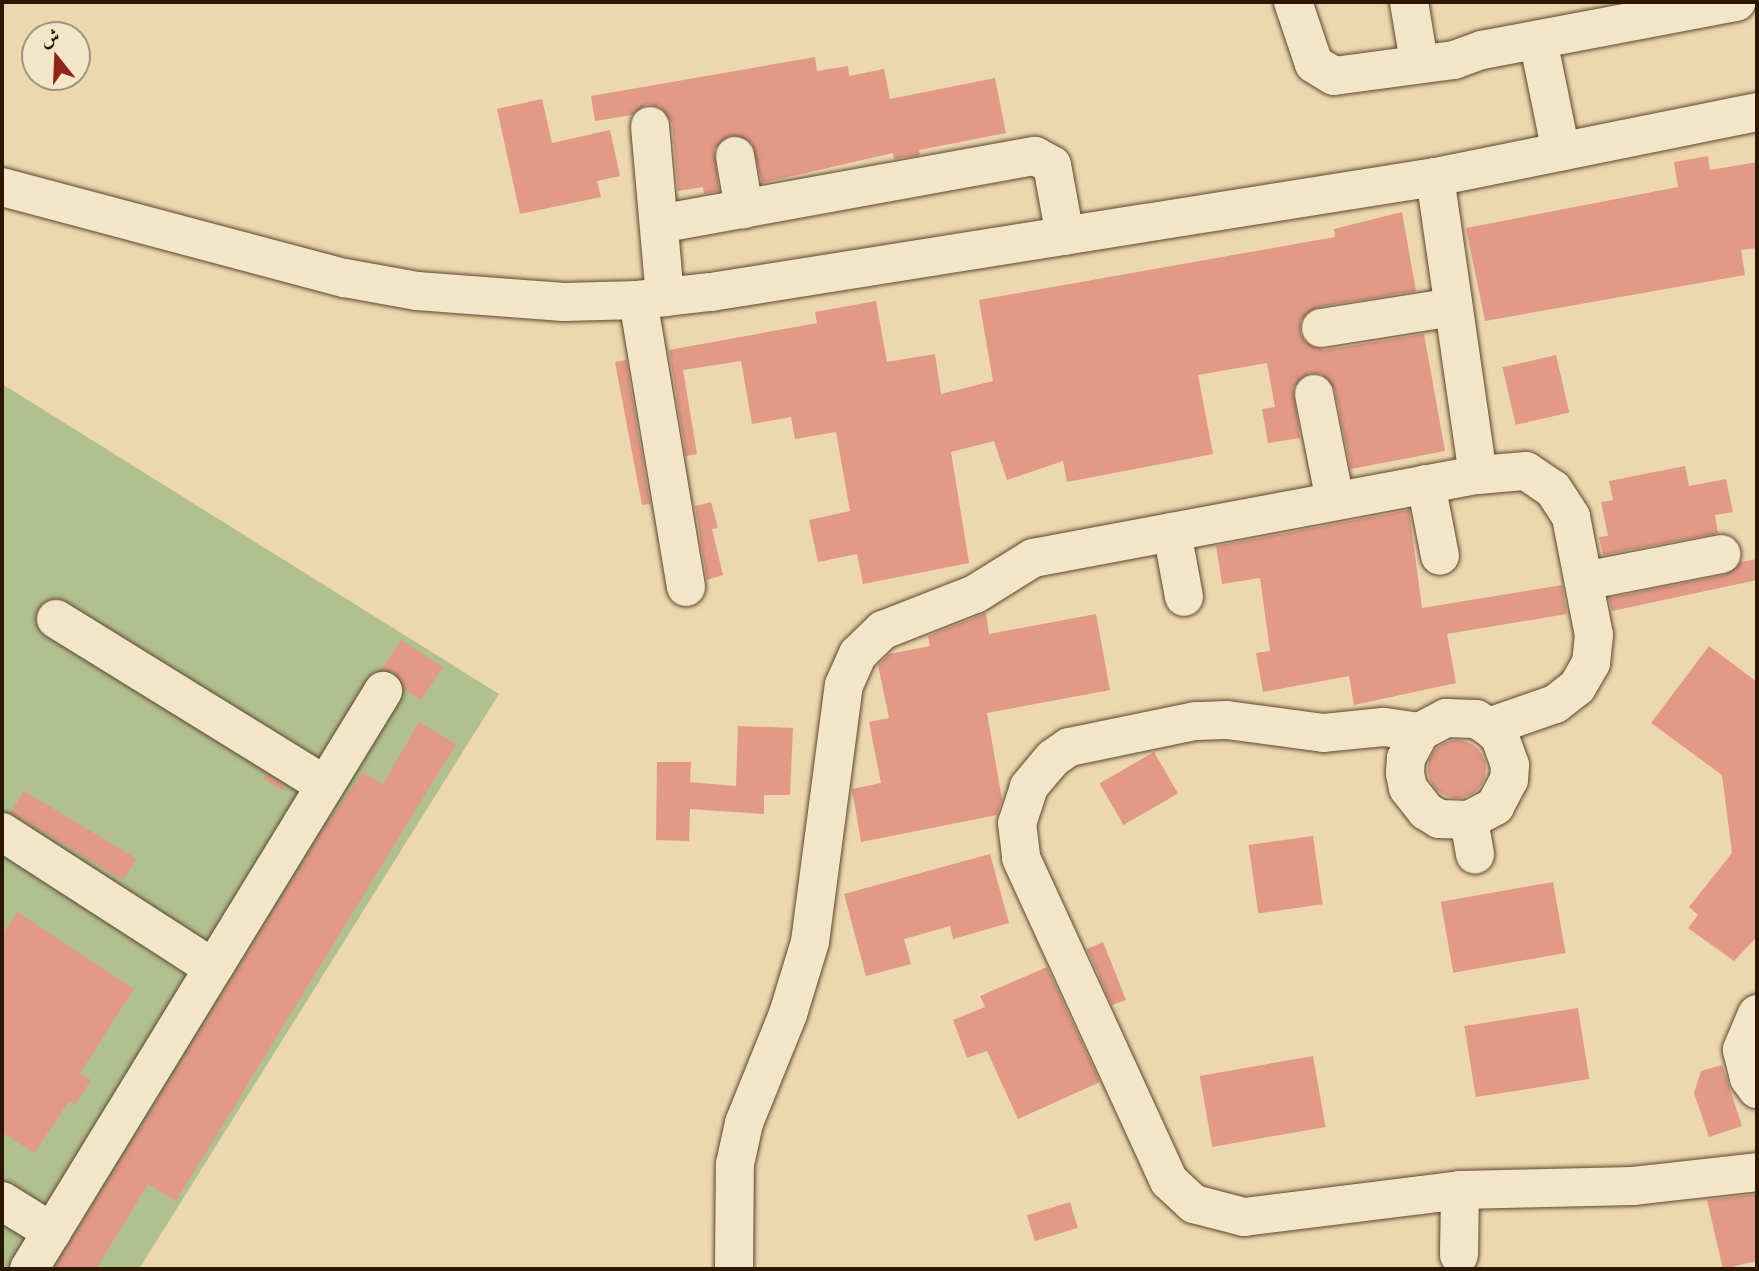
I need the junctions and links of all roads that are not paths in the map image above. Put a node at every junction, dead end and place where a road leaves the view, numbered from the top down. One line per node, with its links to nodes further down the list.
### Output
1 (1293, 2): 5 (street)
2 (1409, 2): 6 (street)
3 (1737, 2): 4 (street)
4 (1538, 40): 7 (street); 10 (street)
5 (1308, 50): 6 (street); 7 (street)
6 (1417, 50): 7 (street)
7 (1482, 50)
8 (1757, 112): 10 (street)
9 (650, 125): 15 (street)
10 (1561, 152): 12 (street)
11 (735, 156): 14 (street)
12 (1435, 177): 16 (street); 18 (street)
13 (2, 187): 17 (street)
14 (744, 209): 15 (street); 16 (street)
15 (659, 224): 17 (street)
16 (1065, 236): 17 (street)
17 (652, 298): 28 (street)
18 (1453, 307): 19 (street); 21 (street)
19 (1321, 328)
20 (1314, 394): 23 (street)
21 (1478, 475): 22 (street); 27 (street)
22 (1426, 484): 23 (street); 26 (street)
23 (1335, 501): 24 (street)
24 (1172, 532): 29 (street); 45 (street)
25 (1721, 554): 27 (street)
26 (1440, 556)
27 (1584, 580): 32 (street)
28 (686, 587)
29 (1184, 597)
30 (56, 619): 34 (street)
31 (383, 691): 34 (street)
32 (1489, 727): 33 (street); 33 (street)
33 (1420, 732): 40 (street)
34 (325, 785): 36 (street)
35 (2, 832): 36 (street)
36 (214, 968): 42 (street)
37 (1757, 1014): 38 (street)
38 (1757, 1089)
39 (1757, 1172): 40 (street)
40 (1460, 1190): 43 (street)
41 (2, 1201): 42 (street)
42 (52, 1232): 44 (street)
43 (1459, 1255)
44 (29, 1269)
45 (734, 1269)

